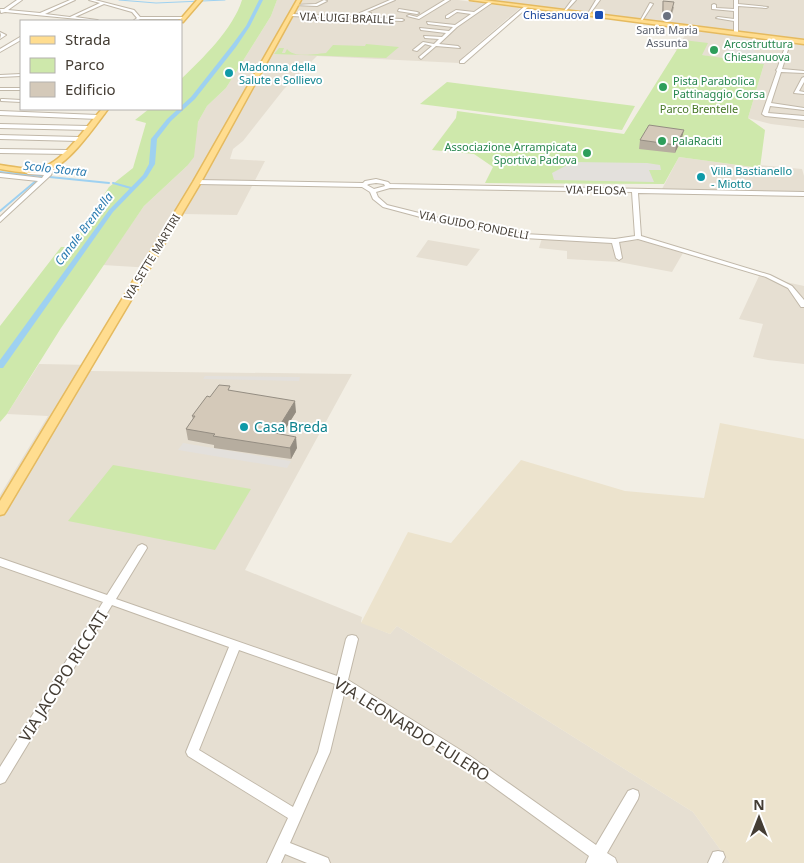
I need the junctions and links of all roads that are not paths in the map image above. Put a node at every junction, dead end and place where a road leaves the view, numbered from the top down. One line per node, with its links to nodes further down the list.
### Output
1 (20, 0): 20 (street)
2 (73, 0): 28 (street)
3 (91, 0): 14 (street)
4 (393, 0): 25 (street)
5 (448, 0): 26 (street)
6 (472, 0): 13 (main road)
7 (574, 0): 21 (street)
8 (598, 0): 27 (street)
9 (736, 0): 24 (street)
10 (199, 1): 38 (main road)
11 (325, 1): 12 (street)
12 (298, 2): 29 (main road, VIA SETTE MARTIRI)
13 (491, 2): 17 (main road); 22 (street)
14 (102, 4): 32 (street); 33 (street)
15 (651, 4): 40 (street)
16 (714, 5): 24 (street)
17 (526, 6): 21 (main road); 61 (street)
18 (766, 8): 24 (street)
19 (399, 10): 26 (street)
20 (1, 11): 28 (street)
21 (564, 11): 27 (main road)
22 (475, 13): 31 (street); 42 (street)
23 (716, 13): 24 (street)
24 (736, 13): 34 (street); 46 (street)
25 (370, 14)
26 (424, 14): 30 (street)
27 (588, 14): 40 (main road)
28 (39, 15): 32 (street)
29 (292, 15): 39 (street, VIA LUIGI BRAILLE); 90 (main road, VIA SETTE MARTIRI)
30 (409, 16)
31 (447, 17)
32 (69, 18): 35 (street); 36 (street)
33 (139, 18): 37 (street); 38 (street)
34 (718, 18)
35 (64, 20)
36 (87, 20)
37 (136, 20)
38 (182, 20)
39 (402, 20)
40 (641, 20): 46 (main road)
41 (428, 23): 42 (street)
42 (456, 26): 44 (street)
43 (421, 29): 44 (street)
44 (450, 32): 49 (street)
45 (0, 33): 48 (street)
46 (736, 33): 51 (main road)
47 (425, 37): 49 (street)
48 (0, 38)
49 (442, 38): 56 (street)
50 (20, 39): 54 (street)
51 (789, 40): 52 (main road); 62 (street)
52 (804, 42)
53 (0, 45): 54 (street)
54 (10, 45): 55 (street); 59 (street)
55 (20, 45)
56 (435, 45): 57 (street); 58 (street); 60 (street)
57 (458, 47)
58 (415, 50)
59 (0, 51)
60 (420, 58)
61 (462, 62)
62 (778, 70): 63 (street); 72 (street)
63 (804, 72)
64 (20, 75): 65 (street)
65 (0, 76)
66 (804, 78): 69 (street)
67 (0, 88): 68 (street)
68 (20, 89)
69 (804, 93)
70 (3, 100): 71 (street)
71 (20, 101)
72 (769, 104): 73 (street); 79 (street)
73 (804, 108)
74 (20, 109): 77 (street)
75 (104, 110): 78 (main road)
76 (0, 113): 77 (street)
77 (15, 114): 78 (street); 80 (street)
78 (98, 117): 81 (main road)
79 (804, 118)
80 (0, 126): 81 (street)
81 (88, 128): 83 (main road)
82 (0, 137): 83 (street)
83 (78, 139): 85 (main road)
84 (0, 150): 85 (street)
85 (65, 155): 89 (main road)
86 (0, 167): 87 (main road)
87 (14, 170): 89 (main road); 89 (main road)
88 (0, 175): 89 (street)
89 (47, 175): 96 (street)
90 (197, 182): 91 (street, VIA PELOSA); 101 (main road, VIA SETTE MARTIRI)
91 (364, 185): 92 (street, VIA PELOSA); 93 (street, VIA PELOSA)
92 (388, 186): 93 (street, VIA PELOSA); 94 (street, VIA PELOSA)
93 (373, 190): 98 (street, VIA GUIDO FONDELLI)
94 (635, 191): 95 (street, VIA PELOSA); 97 (street)
95 (804, 194)
96 (0, 220)
97 (638, 237): 98 (street, VIA GUIDO FONDELLI); 100 (street)
98 (615, 241): 99 (street)
99 (618, 258)
100 (804, 305)
101 (0, 511)
102 (142, 548): 104 (street)
103 (0, 562): 104 (street, VIA LEONARDO EULERO)
104 (110, 600): 106 (street, VIA LEONARDO EULERO); 108 (street, VIA JACOPO RICCATI)
105 (352, 639): 107 (street)
106 (236, 644): 107 (street, VIA LEONARDO EULERO); 110 (street)
107 (342, 682): 110 (street); 112 (street, VIA LEONARDO EULERO)
108 (0, 778)
109 (633, 795): 112 (street)
110 (296, 816): 111 (street)
111 (282, 846): 113 (street); 114 (street)
112 (596, 858): 115 (street, VIA LEONARDO EULERO)
113 (274, 863)
114 (323, 863)
115 (610, 863)

